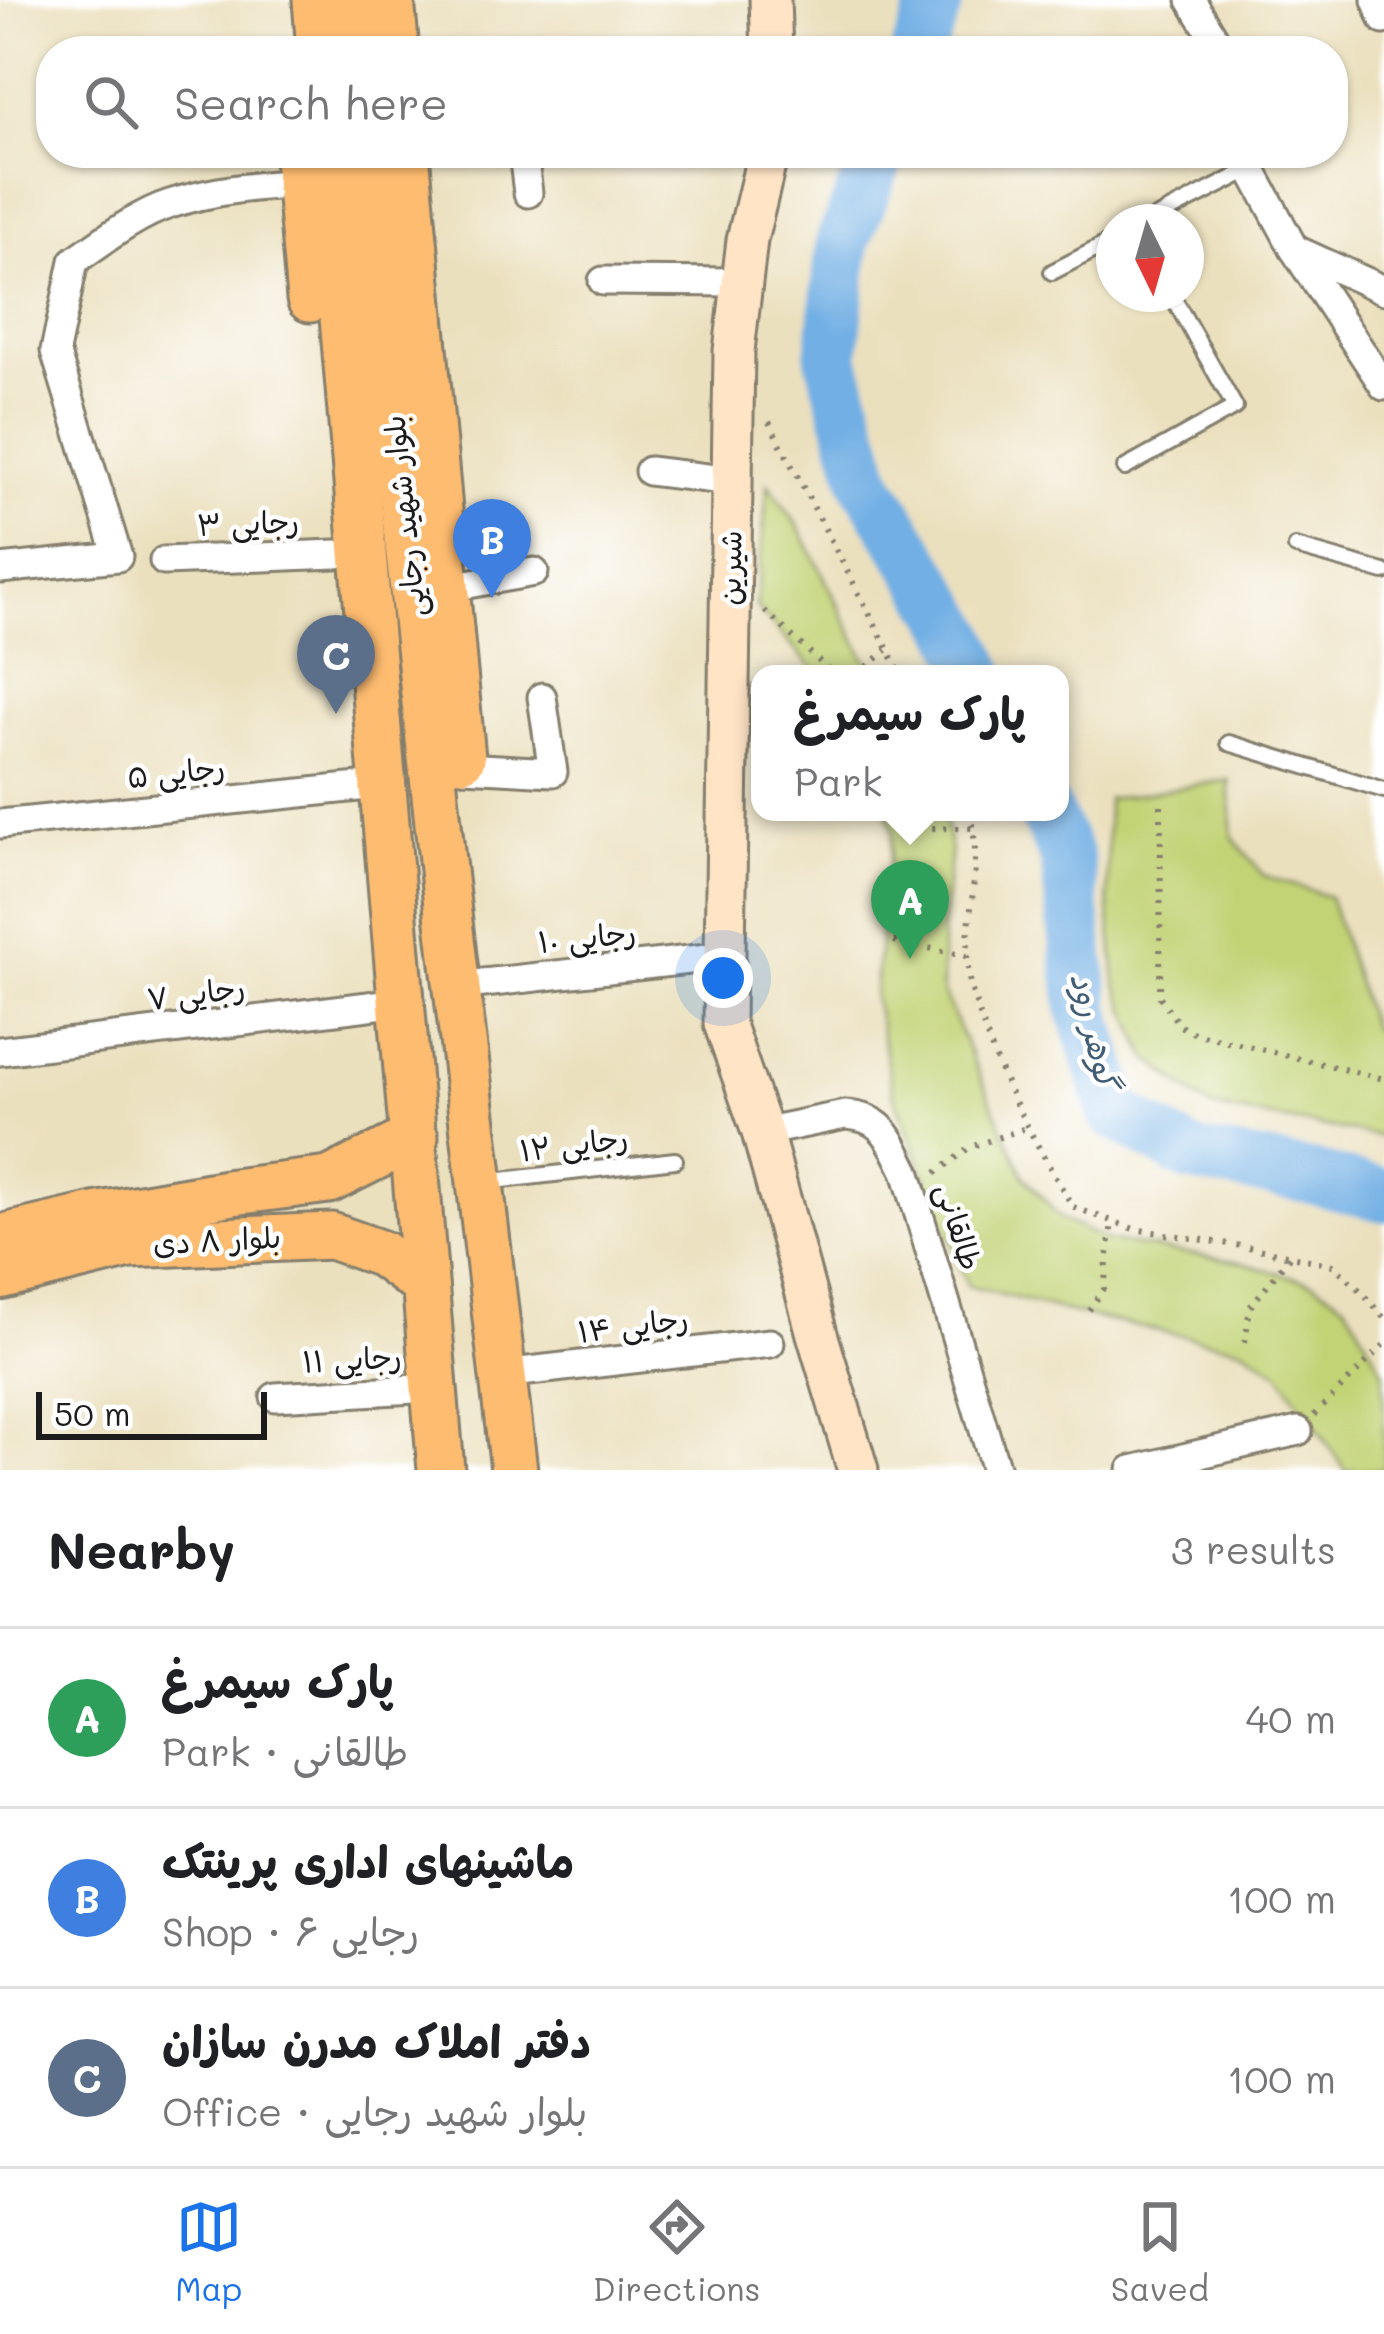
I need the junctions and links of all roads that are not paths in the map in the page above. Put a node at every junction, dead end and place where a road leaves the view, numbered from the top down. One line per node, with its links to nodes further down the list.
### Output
1 (285, 0): 9 (main road)
2 (316, 0): 10 (main road)
3 (349, 0): 11 (main road)
4 (391, 0): 12 (main road)
5 (770, 0): 13 (street)
6 (1191, 0): 14 (street)
7 (1376, 0): 8 (street)
8 (1384, 20)
9 (288, 36)
10 (319, 36)
11 (353, 36)
12 (395, 36)
13 (771, 36)
14 (1213, 36)
15 (293, 168): 40 (street)
16 (309, 168): 38 (main road, بلوار شهید رجایی)
17 (310, 168): 50 (main road, بلوار شهید رجایی)
18 (368, 168): 51 (main road, بلوار شهید رجایی)
19 (407, 168): 43 (main road, بلوار شهید رجایی)
20 (525, 168): 24 (street)
21 (764, 168): 30 (street, شیرین)
22 (1237, 168): 25 (lane)
23 (1253, 168): 27 (street)
24 (528, 193)
25 (1178, 204)
26 (1096, 249): 28 (lane)
27 (1294, 249): 31 (street); 33 (street)
28 (1052, 272)
29 (603, 281): 30 (street)
30 (742, 282): 36 (street, شیرین)
31 (1384, 290)
32 (1182, 312): 34 (lane)
33 (1384, 386)
34 (1125, 468)
35 (649, 471): 36 (street)
36 (732, 481): 52 (street, شیرین)
37 (1296, 547): 42 (lane)
38 (336, 554): 39 (street, رجایی ۳); 47 (main road, بلوار شهید رجایی)
39 (164, 561)
40 (0, 569)
41 (534, 572): 43 (street)
42 (1384, 572)
43 (446, 588): 46 (main road, بلوار شهید رجایی)
44 (542, 698): 46 (street)
45 (1229, 743): 48 (lane)
46 (464, 767): 51 (main road, بلوار شهید رجایی)
47 (359, 787): 49 (street, رجایی ۵); 50 (main road, بلوار شهید رجایی)
48 (1384, 790)
49 (0, 824)
50 (390, 869): 54 (main road, بلوار شهید رجایی)
51 (445, 879): 53 (main road, بلوار شهید رجایی)
52 (725, 956): 53 (street, رجایی ۱۰); 56 (street, شیرین)
53 (457, 986): 60 (main road, بلوار شهید رجایی)
54 (401, 1002): 55 (street, رجایی ۷); 57 (main road, بلوار شهید رجایی)
55 (0, 1051)
56 (762, 1132): 72 (street, شیرین); 73 (street, طالقانی)
57 (415, 1137): 59 (main road, بلوار ۸ دی); 64 (main road, بلوار شهید رجایی)
58 (675, 1160): 60 (lane, رجایی ۱۲)
59 (329, 1180): 61 (main road); 62 (main road, بلوار ۸ دی)
60 (480, 1183): 66 (main road, بلوار شهید رجایی)
61 (331, 1236): 63 (main road, بلوار ۸ دی); 64 (main road, بلوار ۸ دی)
62 (0, 1238)
63 (0, 1277)
64 (424, 1285): 67 (main road, بلوار شهید رجایی)
65 (770, 1343): 66 (street, رجایی ۱۴)
66 (503, 1374): 71 (main road, بلوار شهید رجایی)
67 (432, 1388): 68 (street, رجایی ۱۱); 70 (main road, بلوار شهید رجایی)
68 (275, 1397)
69 (1298, 1431): 74 (street)
70 (441, 1470)
71 (514, 1470)
72 (858, 1470)
73 (996, 1470)
74 (1132, 1470)

